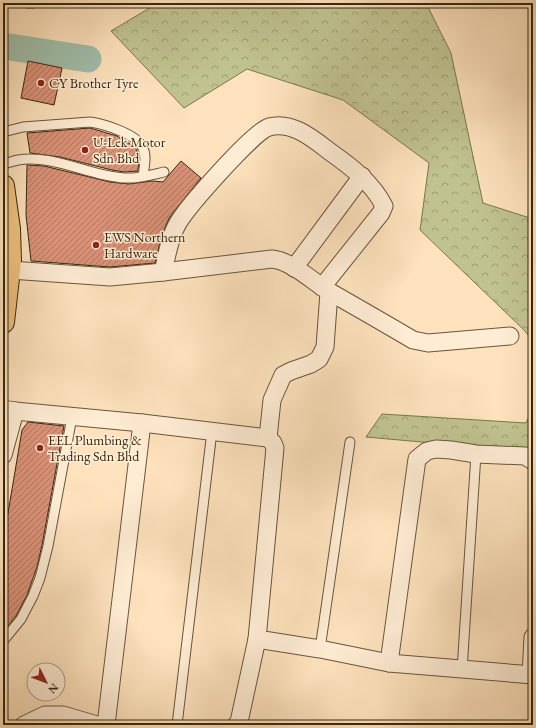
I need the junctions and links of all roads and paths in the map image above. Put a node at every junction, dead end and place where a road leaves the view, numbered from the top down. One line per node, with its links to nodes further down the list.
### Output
1 (28, 3): 2 (lane)
2 (33, 3)
3 (3, 132): 6 (lane)
4 (3, 164): 6 (lane)
5 (164, 172): 6 (lane)
6 (143, 176)
7 (362, 176): 9 (street); 11 (street); 12 (street)
8 (3, 186): 10 (main road)
9 (294, 268): 11 (street); 12 (street)
10 (10, 270): 11 (street); 13 (main road)
11 (163, 272)
12 (326, 289): 14 (street); 19 (street)
13 (3, 322)
14 (510, 336)
15 (9, 410): 16 (street); 22 (street)
16 (72, 417): 17 (street); 26 (lane)
17 (142, 423): 18 (street); 33 (street)
18 (212, 431): 19 (street); 34 (lane)
19 (268, 438): 25 (street)
20 (350, 442): 27 (lane)
21 (476, 454): 23 (street); 28 (street); 29 (lane)
22 (3, 455)
23 (533, 461)
24 (533, 637): 30 (street)
25 (257, 640): 27 (street); 35 (street)
26 (3, 641)
27 (320, 649): 28 (street)
28 (389, 663): 29 (street)
29 (462, 670): 30 (street)
30 (532, 675)
31 (24, 725): 32 (street)
32 (97, 725)
33 (106, 725)
34 (177, 725)
35 (236, 725)

